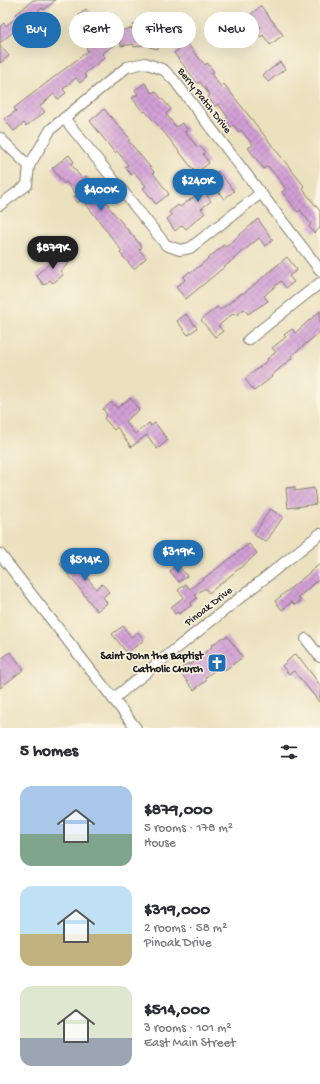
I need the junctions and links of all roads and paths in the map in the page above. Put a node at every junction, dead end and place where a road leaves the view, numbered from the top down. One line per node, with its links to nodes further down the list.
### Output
1 (64, 118): 3 (street, Berry Patch Drive); 4 (street, Berry Patch Drive); 4 (street)
2 (0, 138): 3 (street)
3 (30, 166): 5 (street, Berry Patch Drive)
4 (261, 193): 6 (street, Berry Patch Drive)
5 (0, 205)
6 (320, 270)
7 (320, 283): 8 (street)
8 (248, 340)
9 (320, 534): 13 (street, Pinoak Drive)
10 (0, 554): 13 (street)
11 (306, 640): 12 (street)
12 (320, 657)
13 (113, 698): 14 (street)
14 (136, 728)

